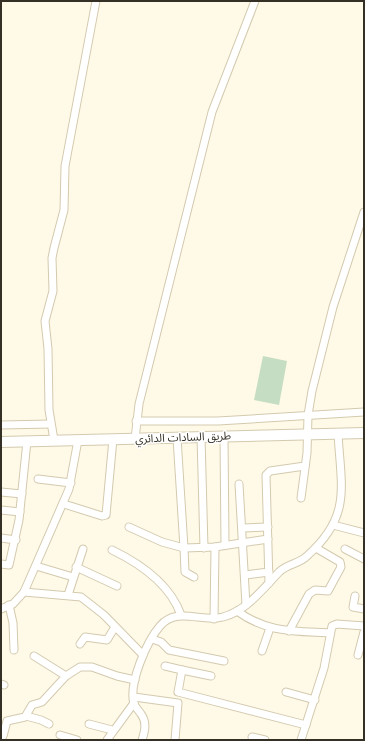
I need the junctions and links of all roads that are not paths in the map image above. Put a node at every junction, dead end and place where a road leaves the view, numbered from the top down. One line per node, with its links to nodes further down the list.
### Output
1 (96, 1): 7 (street)
2 (255, 1): 6 (street)
3 (364, 212): 5 (street)
4 (364, 412): 5 (street)
5 (308, 415): 6 (street); 10 (street)
6 (136, 421): 16 (street)
7 (51, 424): 8 (street); 17 (street)
8 (1, 425)
9 (364, 433): 11 (main road, طريق السادات الدائري)
10 (308, 434): 11 (main road, طريق السادات الدائري); 12 (main road, طريق السادات الدائري); 21 (street)
11 (338, 434): 31 (street)
12 (224, 436): 13 (main road, طريق السادات الدائري); 40 (street)
13 (201, 437): 14 (main road, طريق السادات الدائري); 43 (street)
14 (177, 438): 16 (main road, طريق السادات الدائري); 42 (street)
15 (113, 439): 16 (main road, طريق السادات الدائري); 18 (main road, طريق السادات الدائري); 28 (street)
16 (135, 439)
17 (54, 440): 18 (main road, طريق السادات الدائري); 19 (main road, طريق السادات الدائري)
18 (78, 440): 23 (street)
19 (27, 441): 20 (main road, طريق السادات الدائري); 26 (street)
20 (1, 442)
21 (305, 466): 27 (street); 33 (street)
22 (38, 479): 23 (street)
23 (71, 483): 28 (street)
24 (239, 484): 34 (street)
25 (1, 492): 26 (street)
26 (22, 494): 30 (street)
27 (301, 498)
28 (64, 504): 50 (street)
29 (1, 510): 30 (street)
30 (20, 512): 38 (street)
31 (333, 525): 35 (street); 44 (street)
32 (129, 527): 42 (street)
33 (268, 527): 34 (street); 37 (street)
34 (243, 528): 39 (street)
35 (364, 533)
36 (1, 538): 38 (street)
37 (268, 539): 39 (street); 52 (street)
38 (16, 540): 49 (street)
39 (243, 542): 40 (street); 53 (street)
40 (225, 545): 41 (street)
41 (215, 547): 43 (street); 67 (street)
42 (184, 548): 43 (street); 55 (street)
43 (204, 548)
44 (316, 548): 56 (street); 71 (street)
45 (346, 548): 48 (street)
46 (82, 549): 51 (street)
47 (112, 550): 66 (street)
48 (364, 559)
49 (1, 564)
50 (36, 566): 54 (street); 58 (street)
51 (76, 567): 54 (street); 57 (street)
52 (269, 572): 53 (street); 56 (street)
53 (245, 575): 62 (street)
54 (73, 577): 59 (street)
55 (194, 577)
56 (269, 583): 62 (street)
57 (117, 586)
58 (24, 592): 59 (street); 61 (street)
59 (68, 595): 69 (street)
60 (355, 596): 64 (street)
61 (9, 605): 63 (street); 76 (street)
62 (246, 605): 65 (street)
63 (1, 609)
64 (364, 609)
65 (237, 611): 67 (street); 70 (street)
66 (181, 615): 67 (street); 74 (street)
67 (214, 619)
68 (364, 626): 73 (street)
69 (115, 627): 75 (street); 78 (street)
70 (270, 628): 71 (street); 77 (street)
71 (289, 631): 73 (street)
72 (364, 632): 80 (street)
73 (330, 633): 90 (street)
74 (152, 639): 78 (street); 81 (street)
75 (80, 644)
76 (14, 650)
77 (262, 651)
78 (143, 655): 86 (street)
79 (34, 656): 84 (street)
80 (358, 656)
81 (224, 661)
82 (165, 666): 83 (street)
83 (182, 670): 85 (street); 87 (street)
84 (66, 676): 86 (street); 92 (street)
85 (211, 676)
86 (135, 680): 89 (street)
87 (178, 692): 91 (street); 95 (street)
88 (286, 692): 90 (street)
89 (134, 700): 91 (street); 96 (street); 99 (street)
90 (315, 700): 95 (street)
91 (178, 703): 104 (street)
92 (26, 716): 93 (street); 98 (street)
93 (49, 724)
94 (89, 724): 96 (street)
95 (306, 725): 106 (street)
96 (112, 730): 102 (street)
97 (60, 735): 101 (street)
98 (3, 736)
99 (143, 736): 103 (street)
100 (252, 738): 105 (street)
101 (77, 740)
102 (107, 740)
103 (150, 740)
104 (175, 740)
105 (266, 740)
106 (301, 740)

